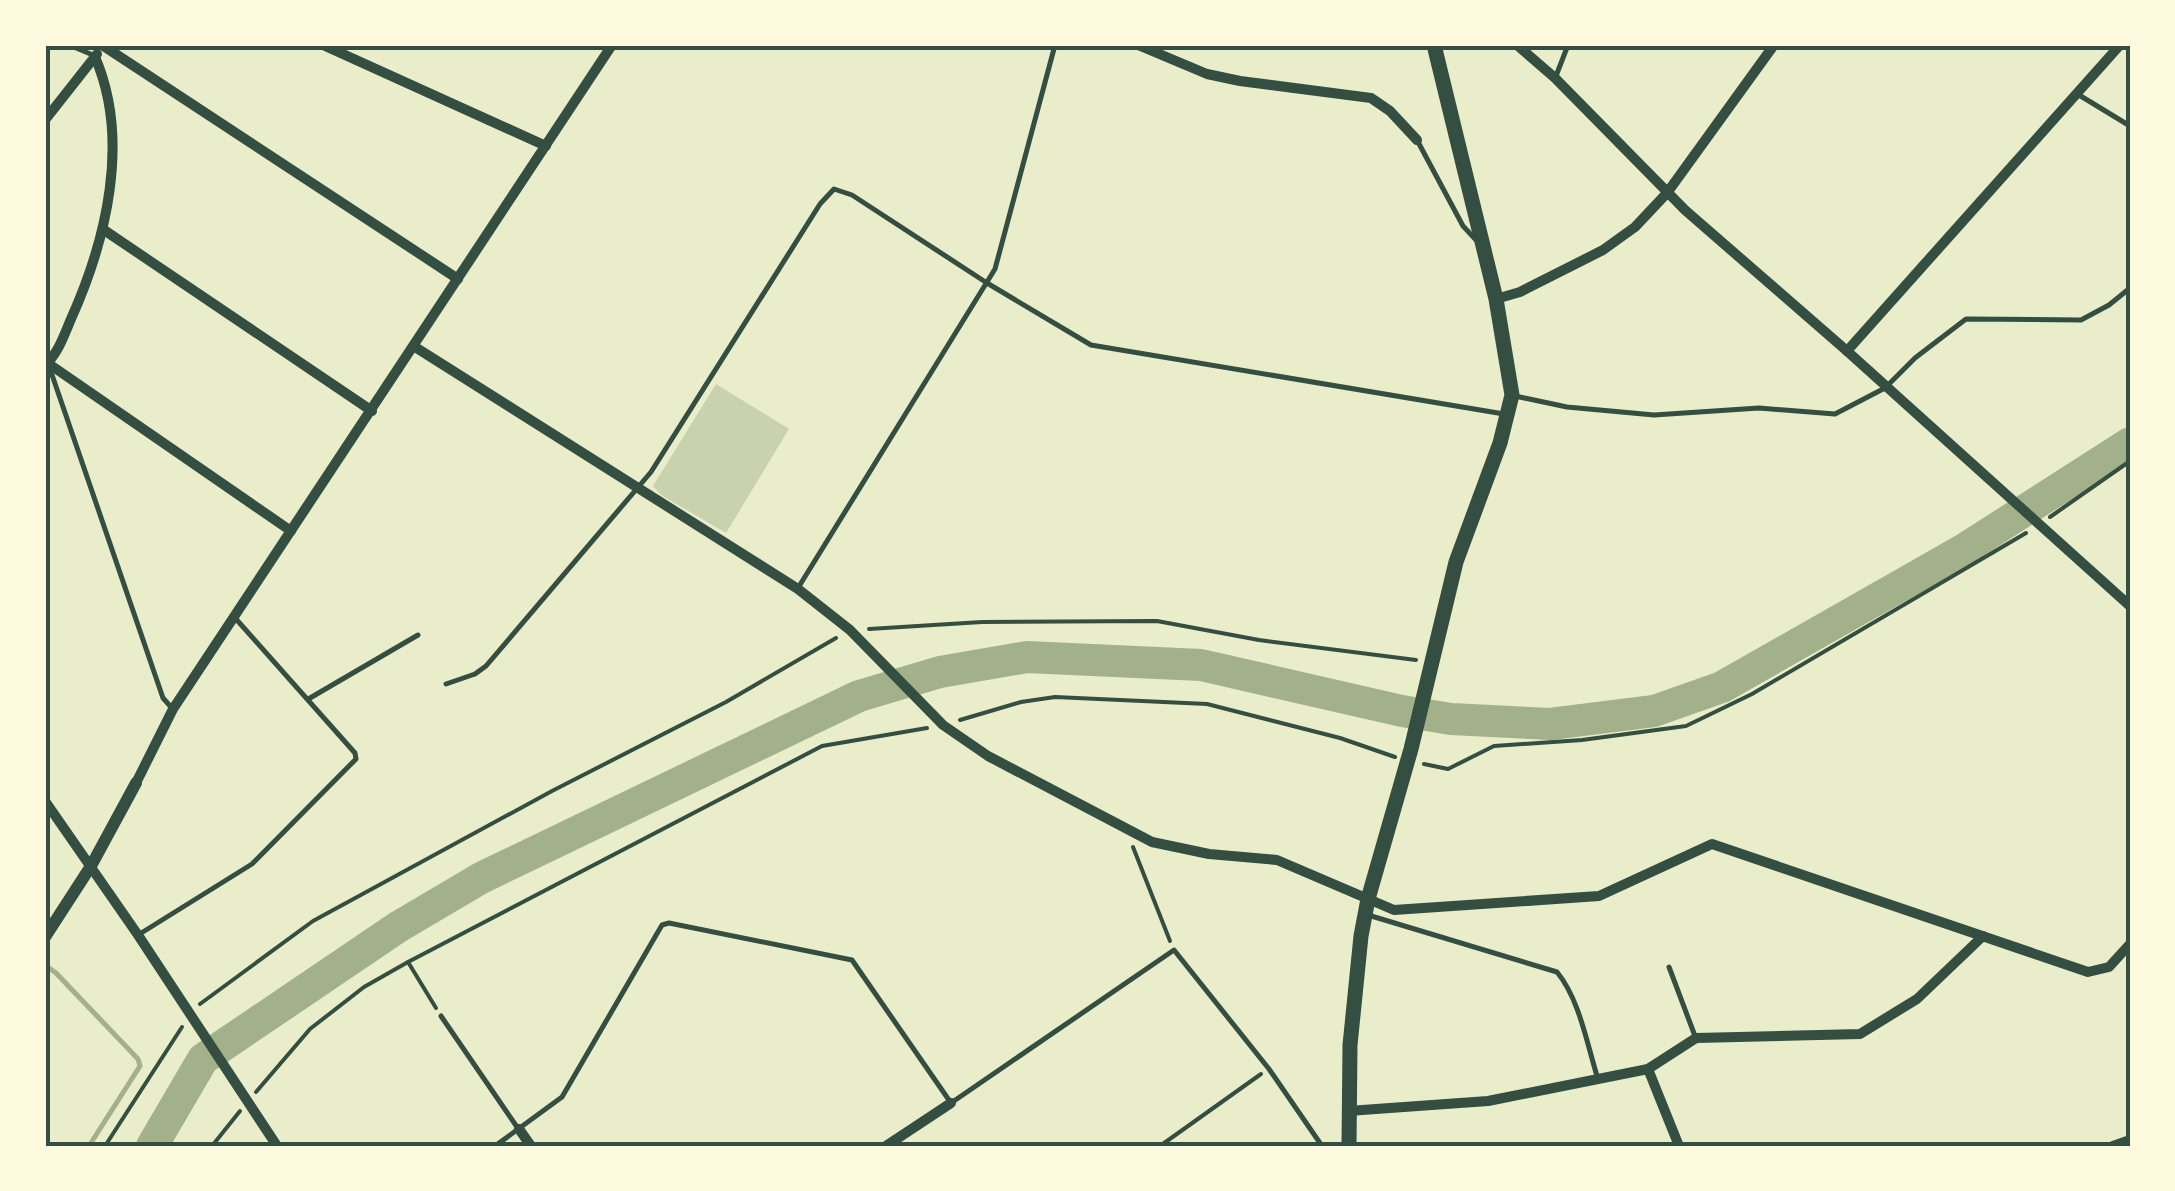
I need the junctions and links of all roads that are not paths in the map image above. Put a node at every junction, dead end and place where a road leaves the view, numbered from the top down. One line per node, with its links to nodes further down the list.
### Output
1 (69, 45): 11 (lane)
2 (323, 45): 17 (street)
3 (612, 45): 17 (street)
4 (1055, 45): 22 (lane)
5 (1138, 45): 16 (street)
6 (1434, 45): 20 (main road)
7 (1517, 45): 12 (street)
8 (1568, 45): 12 (lane)
9 (1774, 45): 18 (street)
10 (2120, 45): 13 (street)
11 (95, 57): 14 (street); 19 (street); 21 (street)
12 (1555, 78): 18 (street)
13 (2077, 94): 15 (lane); 26 (street)
14 (45, 120)
15 (2130, 126)
16 (1417, 140): 20 (lane)
17 (546, 146): 21 (street)
18 (1667, 193): 24 (street); 26 (street)
19 (104, 230): 27 (street); 30 (street)
20 (1484, 246): 24 (main road)
21 (458, 279): 25 (street)
22 (987, 283): 31 (lane); 32 (lane); 34 (lane)
23 (2130, 288): 28 (lane)
24 (1496, 299): 29 (main road)
25 (415, 347): 30 (street); 32 (street)
26 (1848, 351): 28 (street)
27 (46, 362): 33 (street); 40 (lane)
28 (1885, 388): 29 (lane); 35 (street)
29 (1512, 395): 31 (main road)
30 (372, 411): 33 (street)
31 (1508, 415): 44 (main road)
32 (638, 488): 34 (street); 38 (lane)
33 (291, 531): 36 (street)
34 (798, 589): 44 (street)
35 (2130, 606)
36 (233, 617): 39 (lane); 40 (street)
37 (418, 635): 39 (lane)
38 (446, 684)
39 (310, 698): 45 (lane)
40 (173, 709): 41 (street)
41 (136, 783): 43 (street)
42 (45, 801): 43 (street)
43 (91, 866): 45 (street); 46 (street)
44 (1366, 906): 47 (street); 53 (lane); 55 (main road)
45 (138, 935): 58 (street)
46 (45, 936)
47 (1982, 936): 48 (street); 51 (street)
48 (2130, 944)
49 (1669, 967): 51 (lane)
50 (441, 1016): 56 (lane)
51 (1696, 1038): 52 (street)
52 (1648, 1069): 53 (street); 64 (street)
53 (1598, 1079): 55 (street)
54 (951, 1103): 56 (lane); 61 (street); 62 (lane)
55 (1348, 1112): 63 (main road)
56 (519, 1129): 59 (lane); 60 (street)
57 (2130, 1140): 65 (street)
58 (277, 1146)
59 (495, 1146)
60 (531, 1146)
61 (886, 1146)
62 (1322, 1146)
63 (1349, 1146)
64 (1680, 1146)
65 (2113, 1146)

